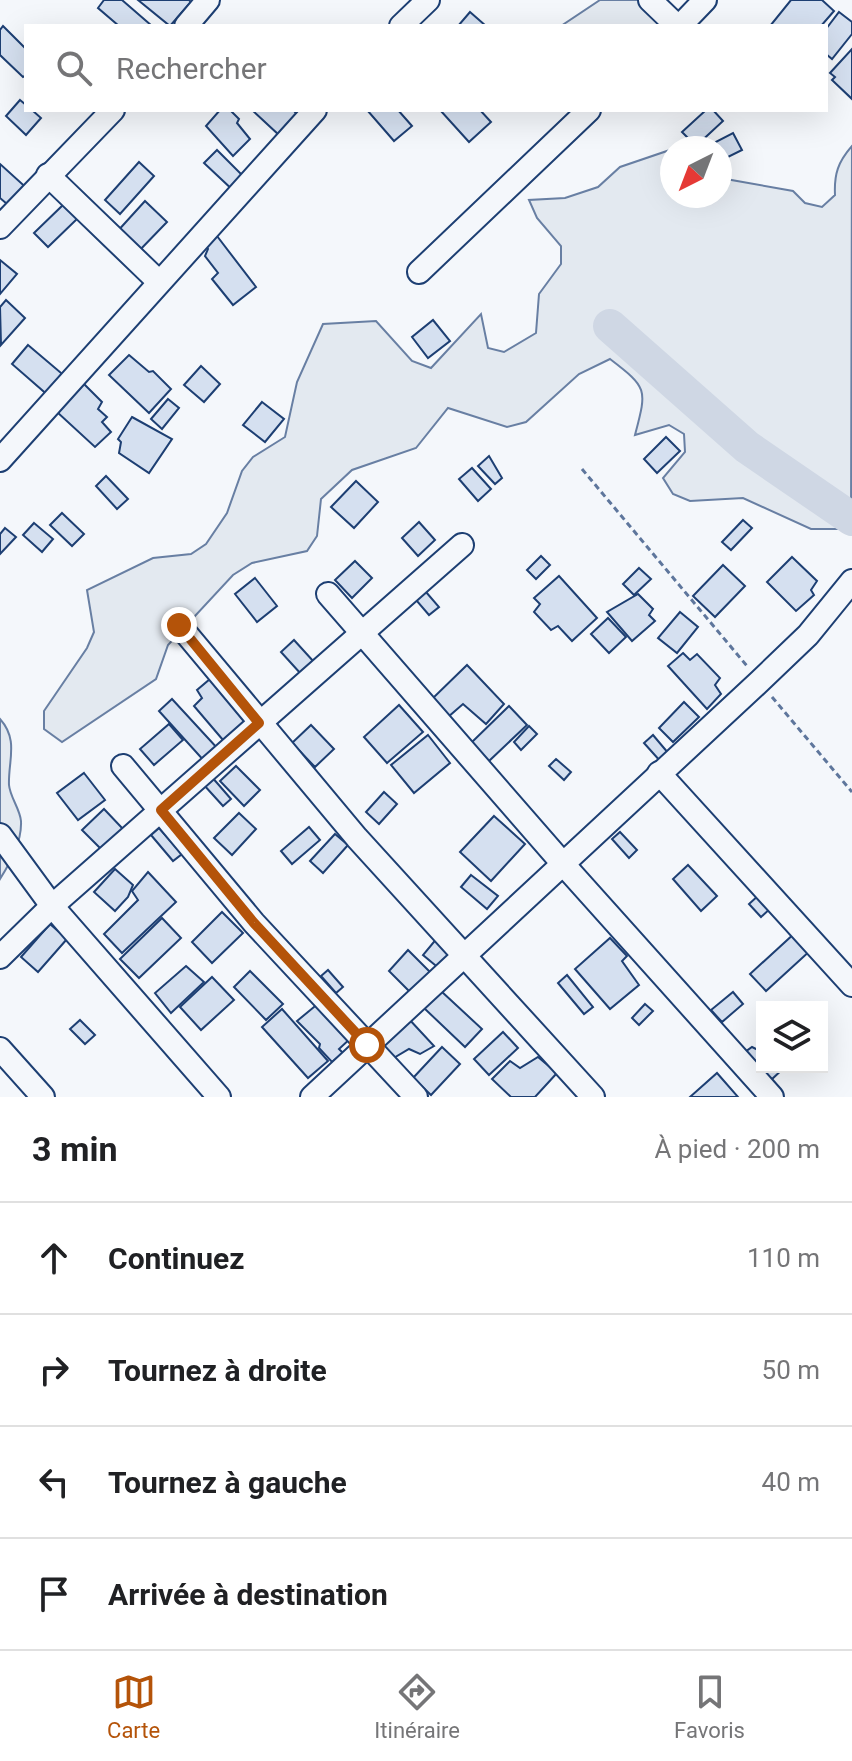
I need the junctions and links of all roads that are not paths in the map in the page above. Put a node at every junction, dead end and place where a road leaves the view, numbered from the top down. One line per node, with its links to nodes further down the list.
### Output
1 (208, 0): 5 (street)
2 (428, 0): 6 (street)
3 (650, 0): 7 (street)
4 (705, 0): 8 (street)
5 (188, 24)
6 (403, 24)
7 (676, 24)
8 (680, 24)
9 (111, 112): 12 (street)
10 (313, 112): 15 (street)
11 (587, 112): 14 (street)
12 (48, 175): 13 (street); 15 (street)
13 (0, 227)
14 (419, 272)
15 (159, 282): 16 (street)
16 (0, 460)
17 (462, 545): 21 (street)
18 (852, 581): 24 (street)
19 (328, 594): 21 (street)
20 (179, 625): 22 (street)
21 (361, 631): 22 (street); 27 (street)
22 (259, 723): 25 (street); 29 (street)
23 (123, 766): 25 (street)
24 (659, 773): 27 (street); 31 (street)
25 (161, 810): 28 (street); 32 (street)
26 (0, 835): 28 (street)
27 (564, 865): 29 (street); 39 (street)
28 (52, 906): 30 (street); 35 (street)
29 (465, 956): 32 (street); 38 (street)
30 (0, 957)
31 (852, 985)
32 (367, 1045): 36 (street); 37 (street)
33 (0, 1049): 34 (street)
34 (43, 1097)
35 (219, 1097)
36 (312, 1097)
37 (416, 1097)
38 (593, 1097)
39 (772, 1097)

